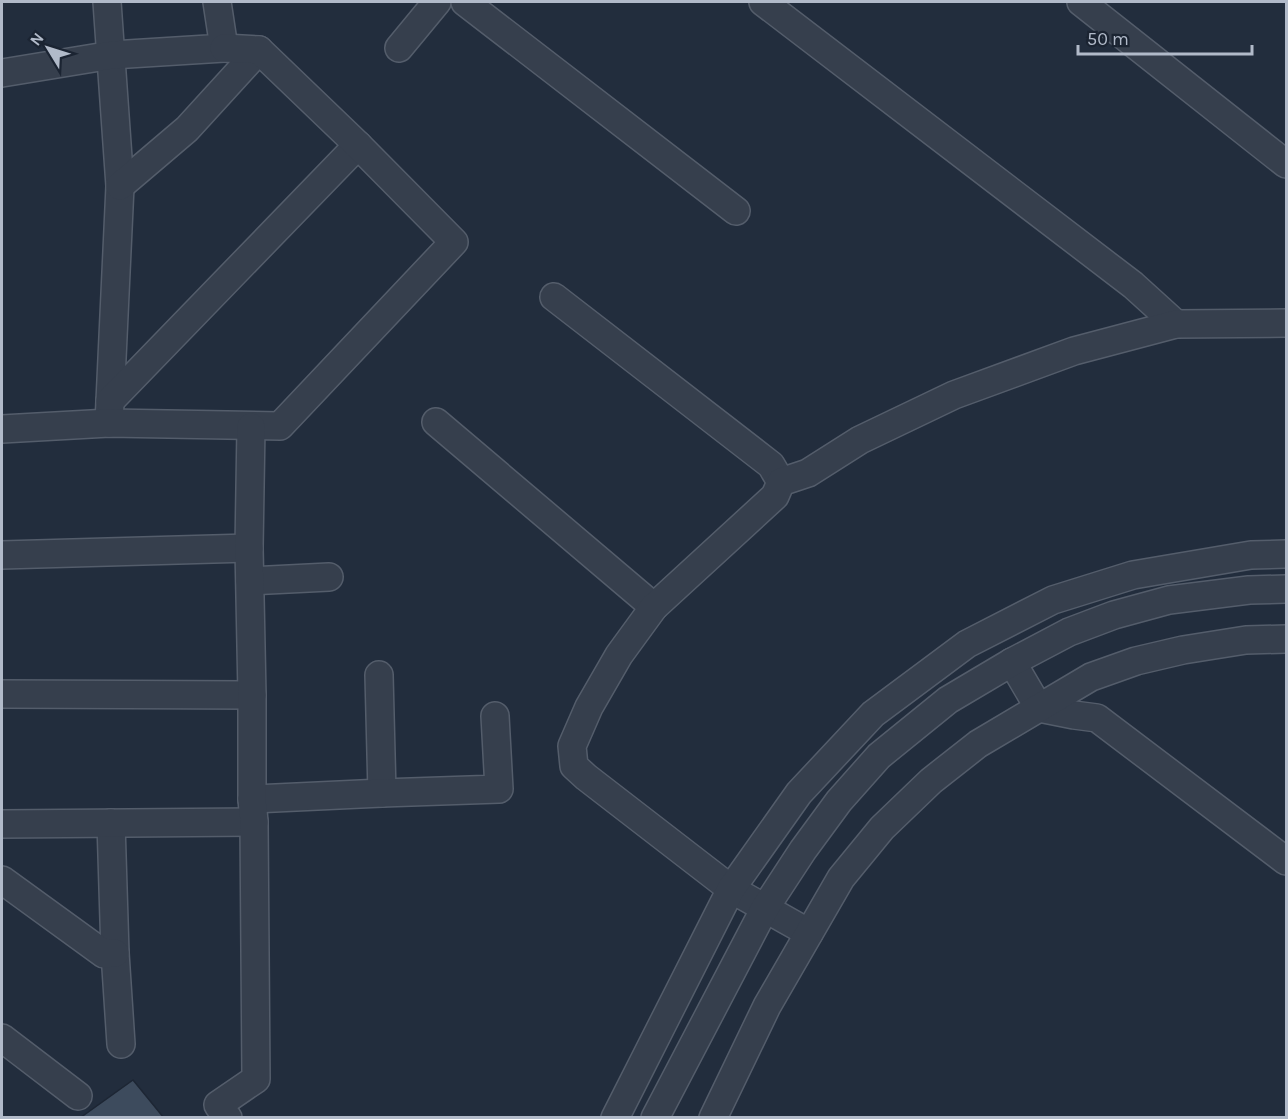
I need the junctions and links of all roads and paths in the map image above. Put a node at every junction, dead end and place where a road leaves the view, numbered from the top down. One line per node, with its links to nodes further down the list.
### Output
1 (107, 2): 10 (street)
2 (217, 2): 7 (street)
3 (437, 2): 8 (street)
4 (465, 2): 15 (street)
5 (763, 2): 18 (street)
6 (1081, 2): 13 (street)
7 (224, 48): 9 (street); 10 (street)
8 (399, 48)
9 (259, 50): 12 (street); 14 (street)
10 (112, 55): 11 (street); 14 (street)
11 (2, 73)
12 (358, 145): 19 (street); 21 (street)
13 (1287, 164)
14 (120, 186): 19 (street)
15 (736, 211)
16 (554, 297): 23 (street)
17 (1287, 323): 18 (street)
18 (1176, 324): 23 (street)
19 (109, 412): 21 (street); 22 (street)
20 (436, 422): 30 (street)
21 (251, 426): 24 (street)
22 (2, 429)
23 (781, 482): 30 (street)
24 (249, 548): 26 (street); 28 (street)
25 (1287, 554): 44 (street)
26 (2, 555)
27 (329, 577): 28 (street)
28 (250, 581): 35 (street)
29 (1287, 589): 32 (street)
30 (654, 607): 44 (street)
31 (1287, 639): 36 (street)
32 (1012, 662): 36 (street); 45 (street)
33 (379, 675): 38 (street)
34 (2, 694): 35 (street)
35 (252, 695): 39 (street)
36 (1039, 708): 42 (street); 46 (street)
37 (495, 716): 38 (street)
38 (382, 793): 39 (street)
39 (253, 811): 40 (street); 51 (street)
40 (111, 823): 41 (street); 47 (street)
41 (2, 824)
42 (1287, 861)
43 (2, 879): 47 (street)
44 (731, 889): 45 (street); 52 (street)
45 (765, 908): 46 (street); 53 (street)
46 (809, 933): 54 (street)
47 (115, 953): 49 (street)
48 (2, 1038): 50 (street)
49 (121, 1044)
50 (78, 1096)
51 (228, 1118)
52 (615, 1118)
53 (655, 1118)
54 (713, 1118)

